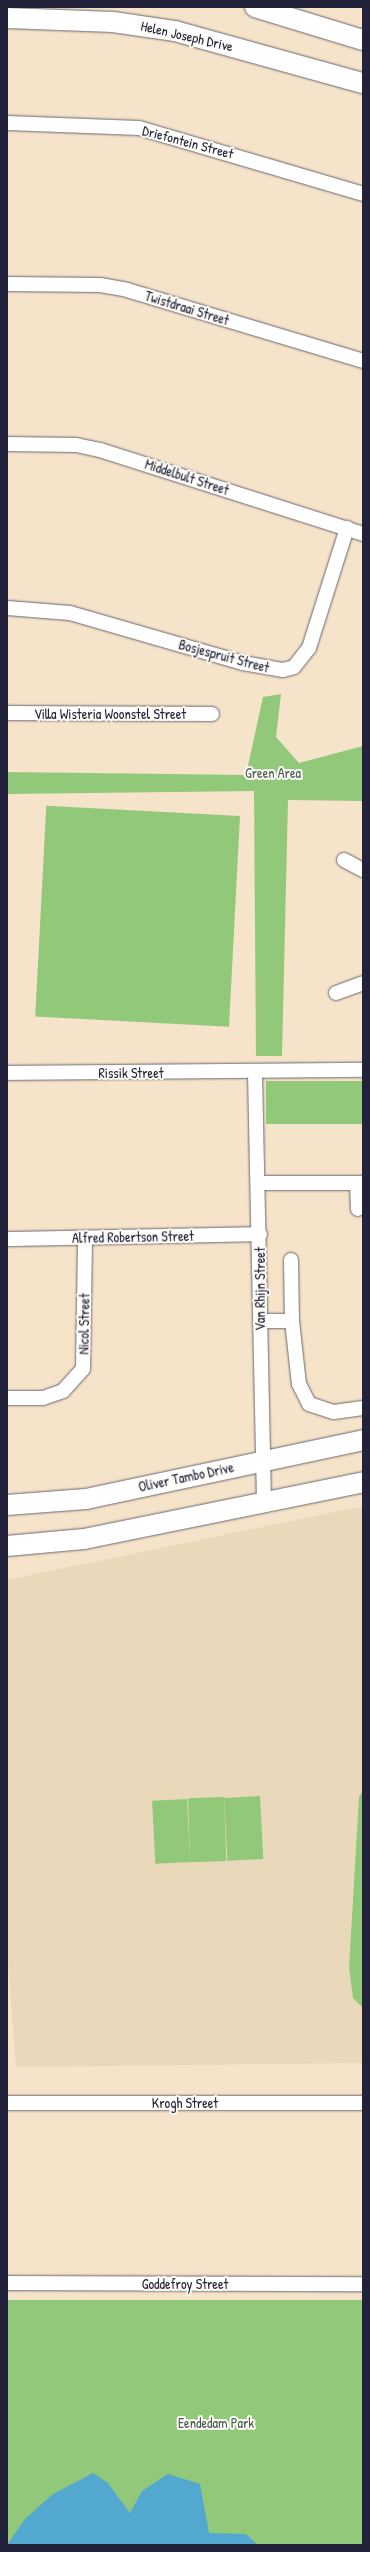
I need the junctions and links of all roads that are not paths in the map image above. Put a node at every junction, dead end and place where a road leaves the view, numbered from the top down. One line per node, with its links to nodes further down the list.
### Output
1 (255, 7): 3 (street)
2 (7, 18): 4 (street, Helen Joseph Drive)
3 (363, 40)
4 (363, 83)
5 (7, 123): 6 (street, Driefontein Street)
6 (363, 194)
7 (7, 284): 8 (street, Twistdraai Street)
8 (363, 361)
9 (7, 444): 10 (street, Middelbult Street)
10 (347, 528): 11 (street, Middelbult Street); 12 (street, Bosjespruit Street)
11 (363, 534)
12 (7, 608)
13 (7, 713): 14 (street, Villa Wisteria Woonstel Street)
14 (212, 714)
15 (344, 860): 16 (street)
16 (363, 870)
17 (363, 983): 18 (street)
18 (336, 993)
19 (363, 1070): 21 (street, Rissik Street)
20 (7, 1073): 21 (street, Rissik Street)
21 (255, 1073): 23 (street, Van Rhijn Street)
22 (360, 1182): 23 (street); 24 (street)
23 (258, 1183): 25 (street, Van Rhijn Street)
24 (358, 1209)
25 (260, 1234): 27 (street, Alfred Robertson Street); 29 (street, Van Rhijn Street)
26 (7, 1239): 27 (street, Alfred Robertson Street)
27 (85, 1239): 31 (street, Nicol Street)
28 (291, 1260): 30 (street)
29 (260, 1321): 30 (street); 34 (street, Van Rhijn Street)
30 (292, 1321): 32 (street)
31 (7, 1398)
32 (363, 1408)
33 (363, 1440): 34 (street, Oliver Tambo Drive)
34 (261, 1462): 36 (street, Van Rhijn Street); 37 (street, Oliver Tambo Drive)
35 (363, 1482): 36 (street)
36 (264, 1504): 38 (street)
37 (7, 1505)
38 (35, 1544): 39 (street); 40 (street)
39 (7, 1546)
40 (7, 1555)
41 (7, 2103): 42 (street, Krogh Street)
42 (363, 2103)
43 (7, 2282): 44 (street, Goddefroy Street)
44 (363, 2284)

